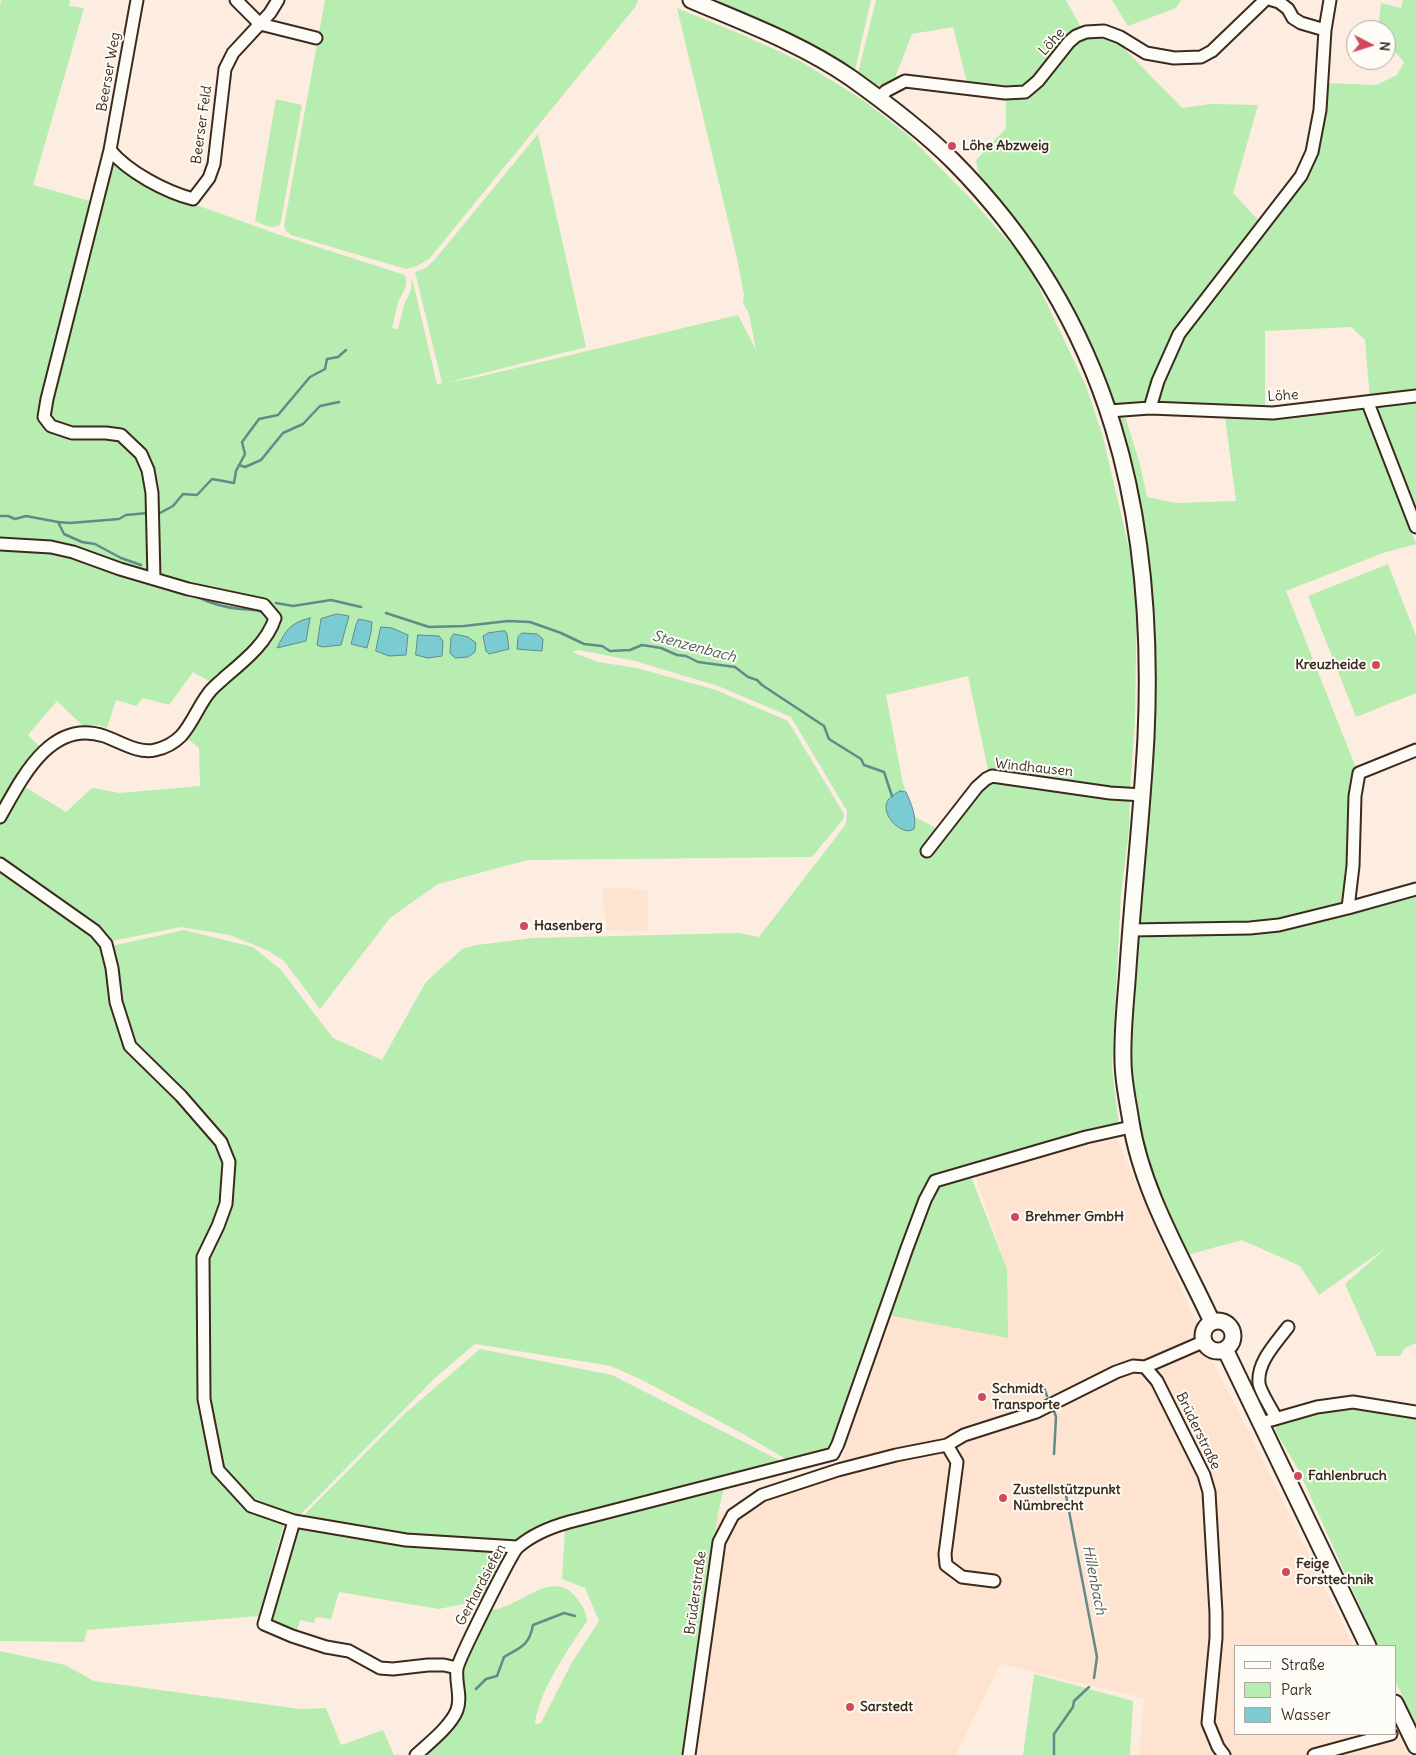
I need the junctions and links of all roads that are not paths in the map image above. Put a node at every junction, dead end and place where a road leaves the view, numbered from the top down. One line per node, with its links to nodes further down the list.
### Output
1 (137, 0): 12 (street, Beerser Weg)
2 (236, 0): 8 (street)
3 (278, 0): 8 (street)
4 (691, 0): 11 (main road)
5 (1265, 0): 11 (street, Löhe)
6 (1272, 0): 9 (street)
7 (1330, 0): 9 (street)
8 (260, 24): 10 (street); 12 (street, Beerser Feld)
9 (1325, 30): 15 (street)
10 (316, 38)
11 (879, 98): 16 (main road)
12 (110, 150): 19 (street, Beerser Weg)
13 (1416, 396): 14 (street, Löhe)
14 (1368, 402): 15 (street, Löhe); 17 (street)
15 (1150, 408): 16 (street, Löhe)
16 (1109, 411): 21 (main road)
17 (1416, 527)
18 (0, 544): 19 (street)
19 (154, 579): 22 (street)
20 (1416, 750): 26 (street)
21 (1143, 795): 23 (street, Windhausen); 27 (main road)
22 (0, 817)
23 (927, 851)
24 (0, 864): 38 (street)
25 (1416, 889): 26 (street)
26 (1348, 908): 27 (street)
27 (1130, 930): 28 (main road)
28 (1132, 1127): 29 (main road); 39 (street, Gerhardsiefen)
29 (1212, 1322): 31 (main road); 32 (main road)
30 (1288, 1327): 35 (street)
31 (1204, 1341): 32 (main road); 33 (street)
32 (1225, 1349): 36 (main road)
33 (1146, 1366): 37 (street, Brüderstraße); 49 (street, Brüderstraße)
34 (1416, 1412): 35 (street)
35 (1276, 1418): 36 (street)
36 (1262, 1423): 41 (main road)
37 (947, 1445): 40 (street); 48 (street, Brüderstraße)
38 (294, 1521): 39 (street); 42 (street)
39 (517, 1548): 42 (street, Gerhardsiefen)
40 (994, 1581)
41 (1368, 1645)
42 (456, 1668): 47 (street)
43 (1396, 1717): 44 (main road)
44 (1397, 1731): 46 (main road)
45 (1383, 1735): 50 (street)
46 (1416, 1746)
47 (416, 1755)
48 (689, 1755)
49 (1224, 1755)
50 (1314, 1755)

